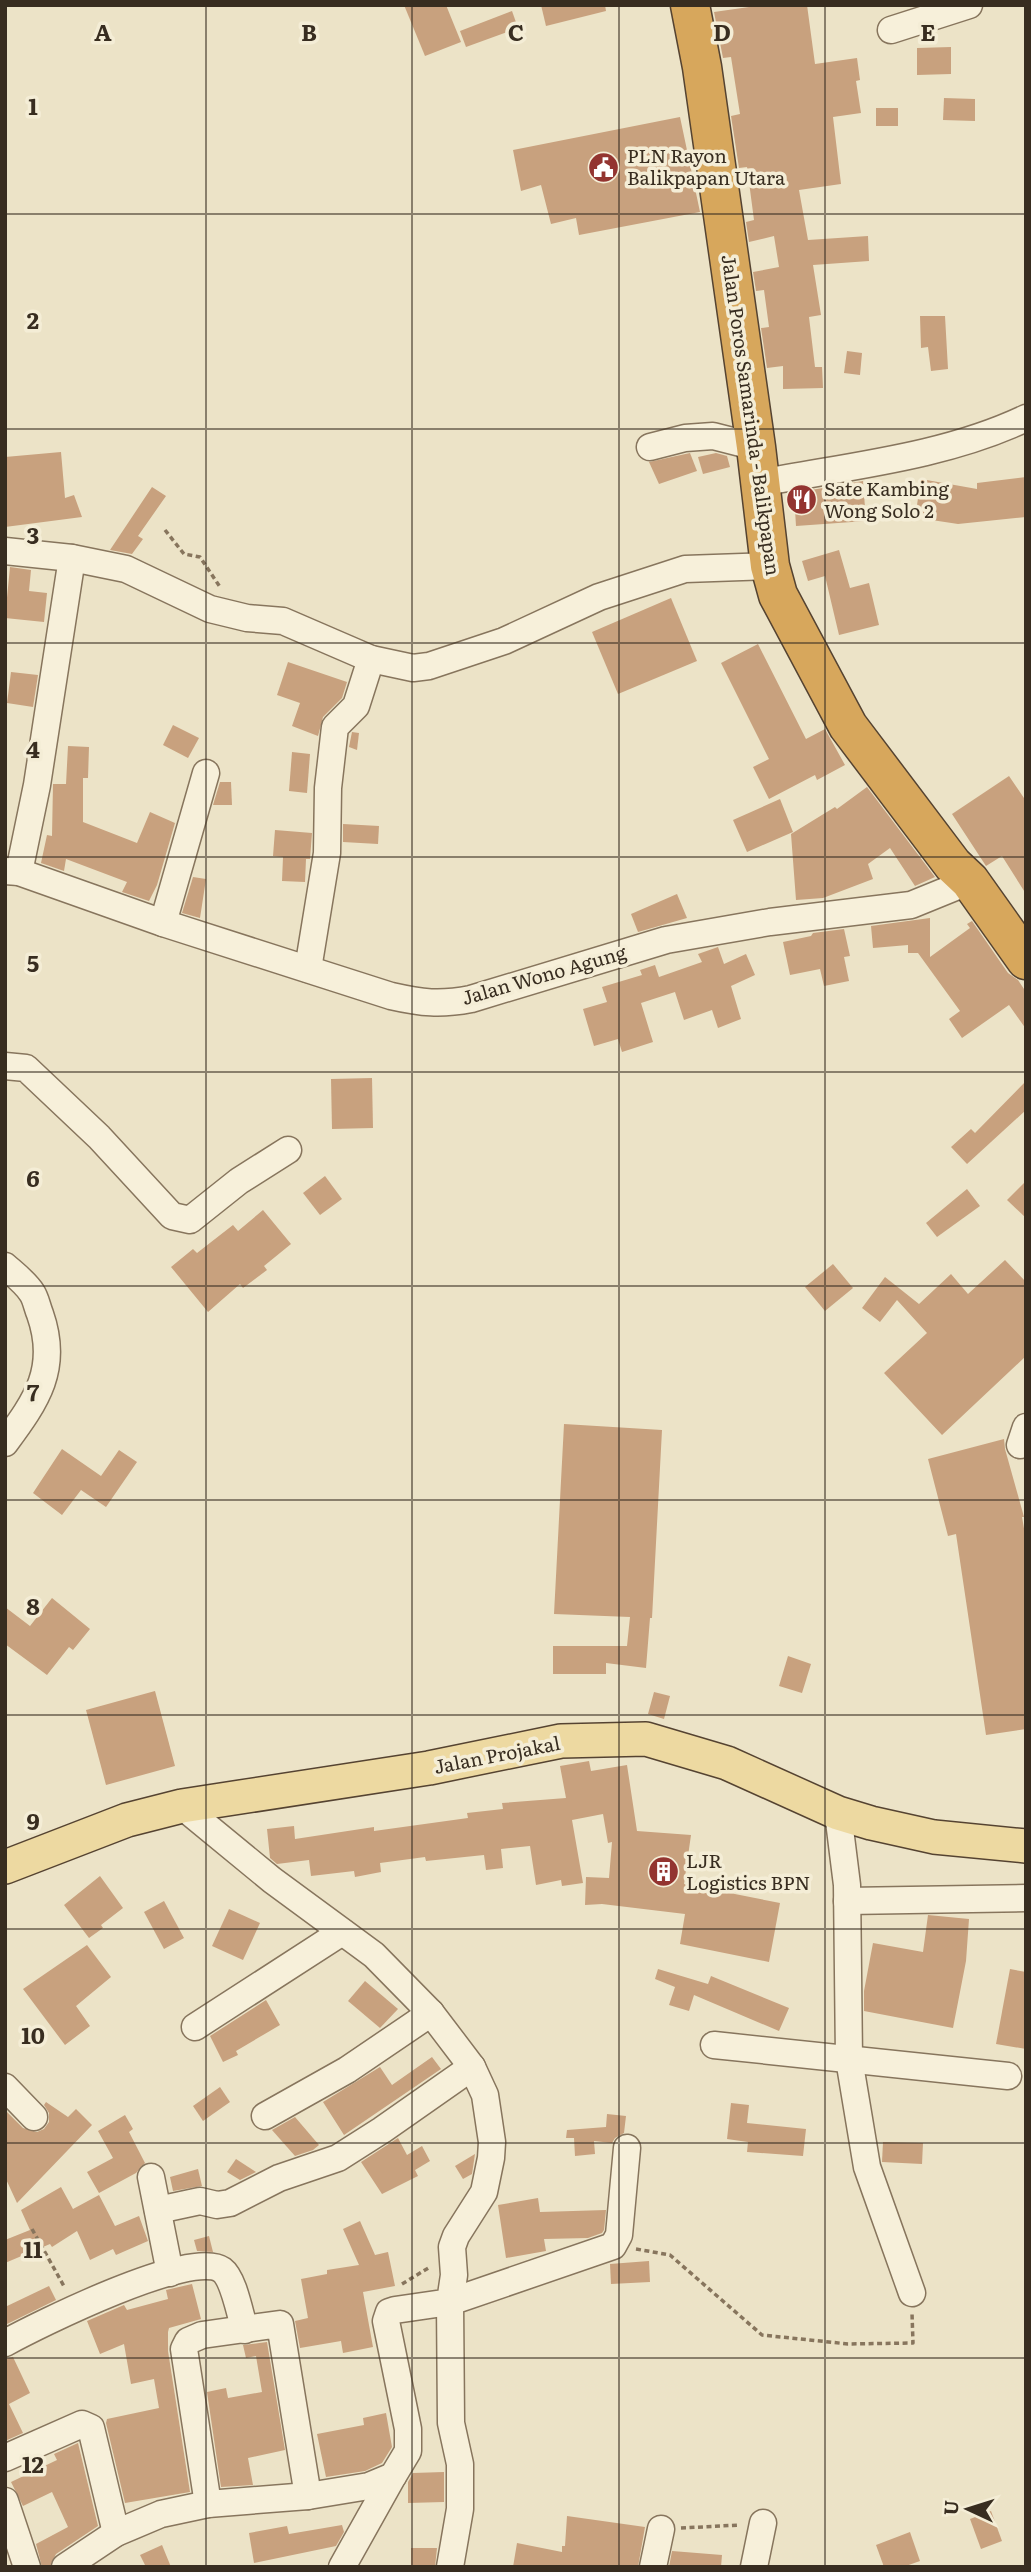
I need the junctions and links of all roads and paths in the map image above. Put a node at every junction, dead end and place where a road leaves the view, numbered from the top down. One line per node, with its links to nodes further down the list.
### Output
1 (690, 5): 6 (highway, Jalan Poros Samarinda - Balikpapan)
2 (969, 5): 3 (street)
3 (891, 30)
4 (1026, 418): 6 (street)
5 (650, 447): 6 (street)
6 (758, 465): 10 (highway, Jalan Poros Samarinda - Balikpapan)
7 (165, 530): 11 (path)
8 (5, 551): 9 (street)
9 (72, 558): 11 (street); 14 (street)
10 (770, 566): 12 (street); 15 (highway, Jalan Poros Samarinda - Balikpapan)
11 (247, 618): 12 (street)
12 (371, 659): 18 (street)
13 (206, 773): 16 (street)
14 (12, 872): 16 (street, Jalan Wono Agung)
15 (970, 881): 17 (highway, Jalan Poros Samarinda - Balikpapan); 18 (street, Jalan Wono Agung)
16 (163, 923): 18 (street, Jalan Wono Agung)
17 (1026, 960)
18 (308, 969)
19 (5, 1066): 20 (street)
20 (288, 1150)
21 (5, 1266): 22 (street)
22 (5, 1443)
23 (182, 1806): 24 (main road, Jalan Projakal); 26 (main road, Jalan Projakal); 29 (street)
24 (838, 1813): 25 (main road, Jalan Projakal); 28 (street)
25 (1026, 1846)
26 (5, 1867)
27 (1026, 1898): 28 (street)
28 (847, 1901): 33 (street)
29 (342, 1932): 30 (street); 31 (street)
30 (431, 2012): 34 (street); 38 (street)
31 (195, 2027)
32 (714, 2045): 33 (street)
33 (849, 2059): 35 (street); 45 (street)
34 (472, 2067): 41 (street); 46 (street)
35 (1008, 2076)
36 (5, 2087): 37 (street)
37 (34, 2116)
38 (265, 2116)
39 (627, 2148): 43 (street)
40 (151, 2176): 41 (street)
41 (158, 2210): 44 (street)
42 (32, 2229): 47 (path)
43 (613, 2246): 45 (path); 46 (street)
44 (170, 2273): 47 (street); 48 (street)
45 (912, 2293)
46 (450, 2302): 51 (street); 61 (street)
47 (76, 2309): 49 (street)
48 (246, 2330): 52 (street); 54 (street)
49 (5, 2343)
50 (5, 2458): 57 (street)
51 (393, 2476): 52 (street); 60 (street)
52 (308, 2496): 54 (street)
53 (5, 2501): 58 (street)
54 (208, 2504): 57 (street)
55 (763, 2523): 56 (path); 63 (street)
56 (661, 2529): 62 (street)
57 (116, 2533): 59 (street)
58 (27, 2567)
59 (65, 2567)
60 (342, 2567)
61 (450, 2567)
62 (653, 2567)
63 (754, 2567)

